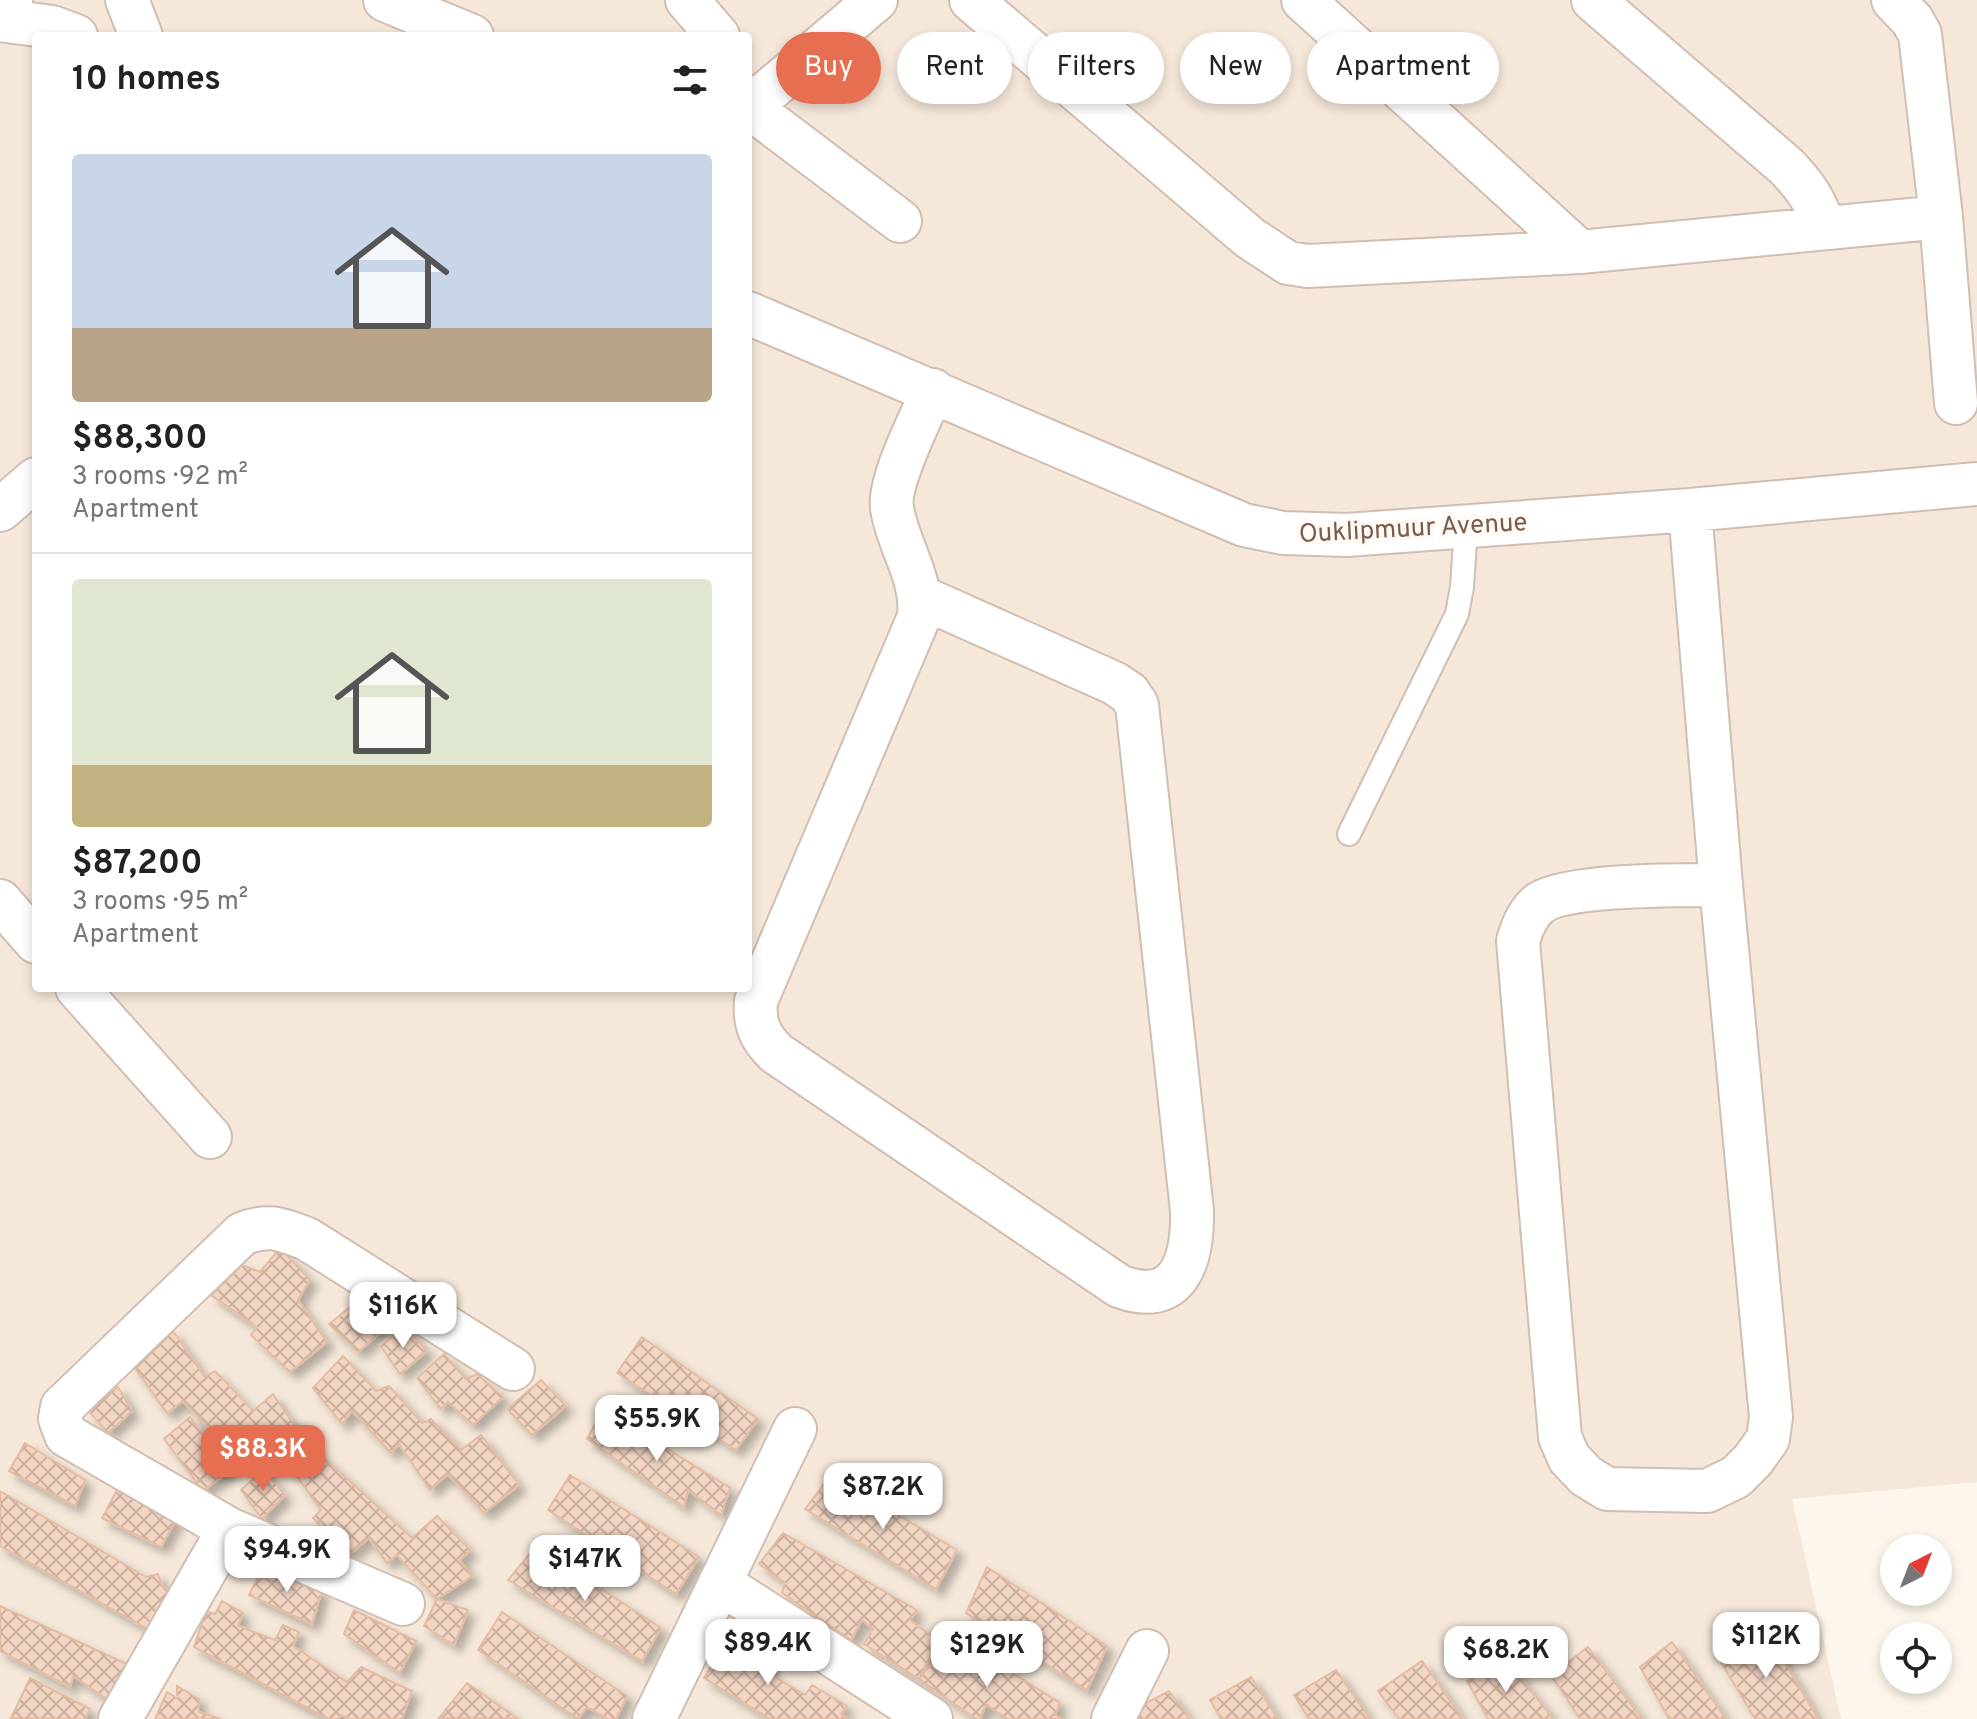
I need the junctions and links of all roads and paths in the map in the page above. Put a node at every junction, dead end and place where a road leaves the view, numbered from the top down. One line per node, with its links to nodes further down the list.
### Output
1 (10, 0): 10 (main road)
2 (127, 0): 13 (street)
3 (385, 0): 14 (street)
4 (687, 0): 15 (street)
5 (876, 0): 16 (street)
6 (971, 0): 20 (street)
7 (1303, 0): 20 (street)
8 (1593, 0): 19 (street)
9 (1893, 0): 17 (street)
10 (0, 9)
11 (0, 20): 12 (street)
12 (65, 32)
13 (139, 32)
14 (462, 32)
15 (715, 32)
16 (753, 93): 18 (street)
17 (1941, 217): 19 (street); 23 (street)
18 (900, 221)
19 (1824, 227): 20 (street)
20 (1580, 252)
21 (752, 315): 22 (street, Ouklipmuur Avenue)
22 (933, 390): 28 (street, Ouklipmuur Avenue); 29 (street)
23 (1956, 403)
24 (32, 482): 26 (street)
25 (1977, 484): 27 (street, Ouklipmuur Avenue)
26 (0, 510)
27 (1690, 510): 28 (street, Ouklipmuur Avenue); 31 (street)
28 (1466, 526): 30 (lane)
29 (921, 597): 29 (street)
30 (1349, 834)
31 (1721, 885): 31 (street)
32 (0, 901): 33 (street)
33 (32, 937)
34 (81, 992): 35 (street)
35 (210, 1137)
36 (513, 1369): 38 (street)
37 (795, 1429): 39 (street)
38 (229, 1529): 40 (street); 42 (street)
39 (720, 1583): 43 (street); 44 (street)
40 (403, 1604)
41 (1147, 1651): 45 (street)
42 (120, 1719)
43 (654, 1719)
44 (931, 1719)
45 (1113, 1719)

